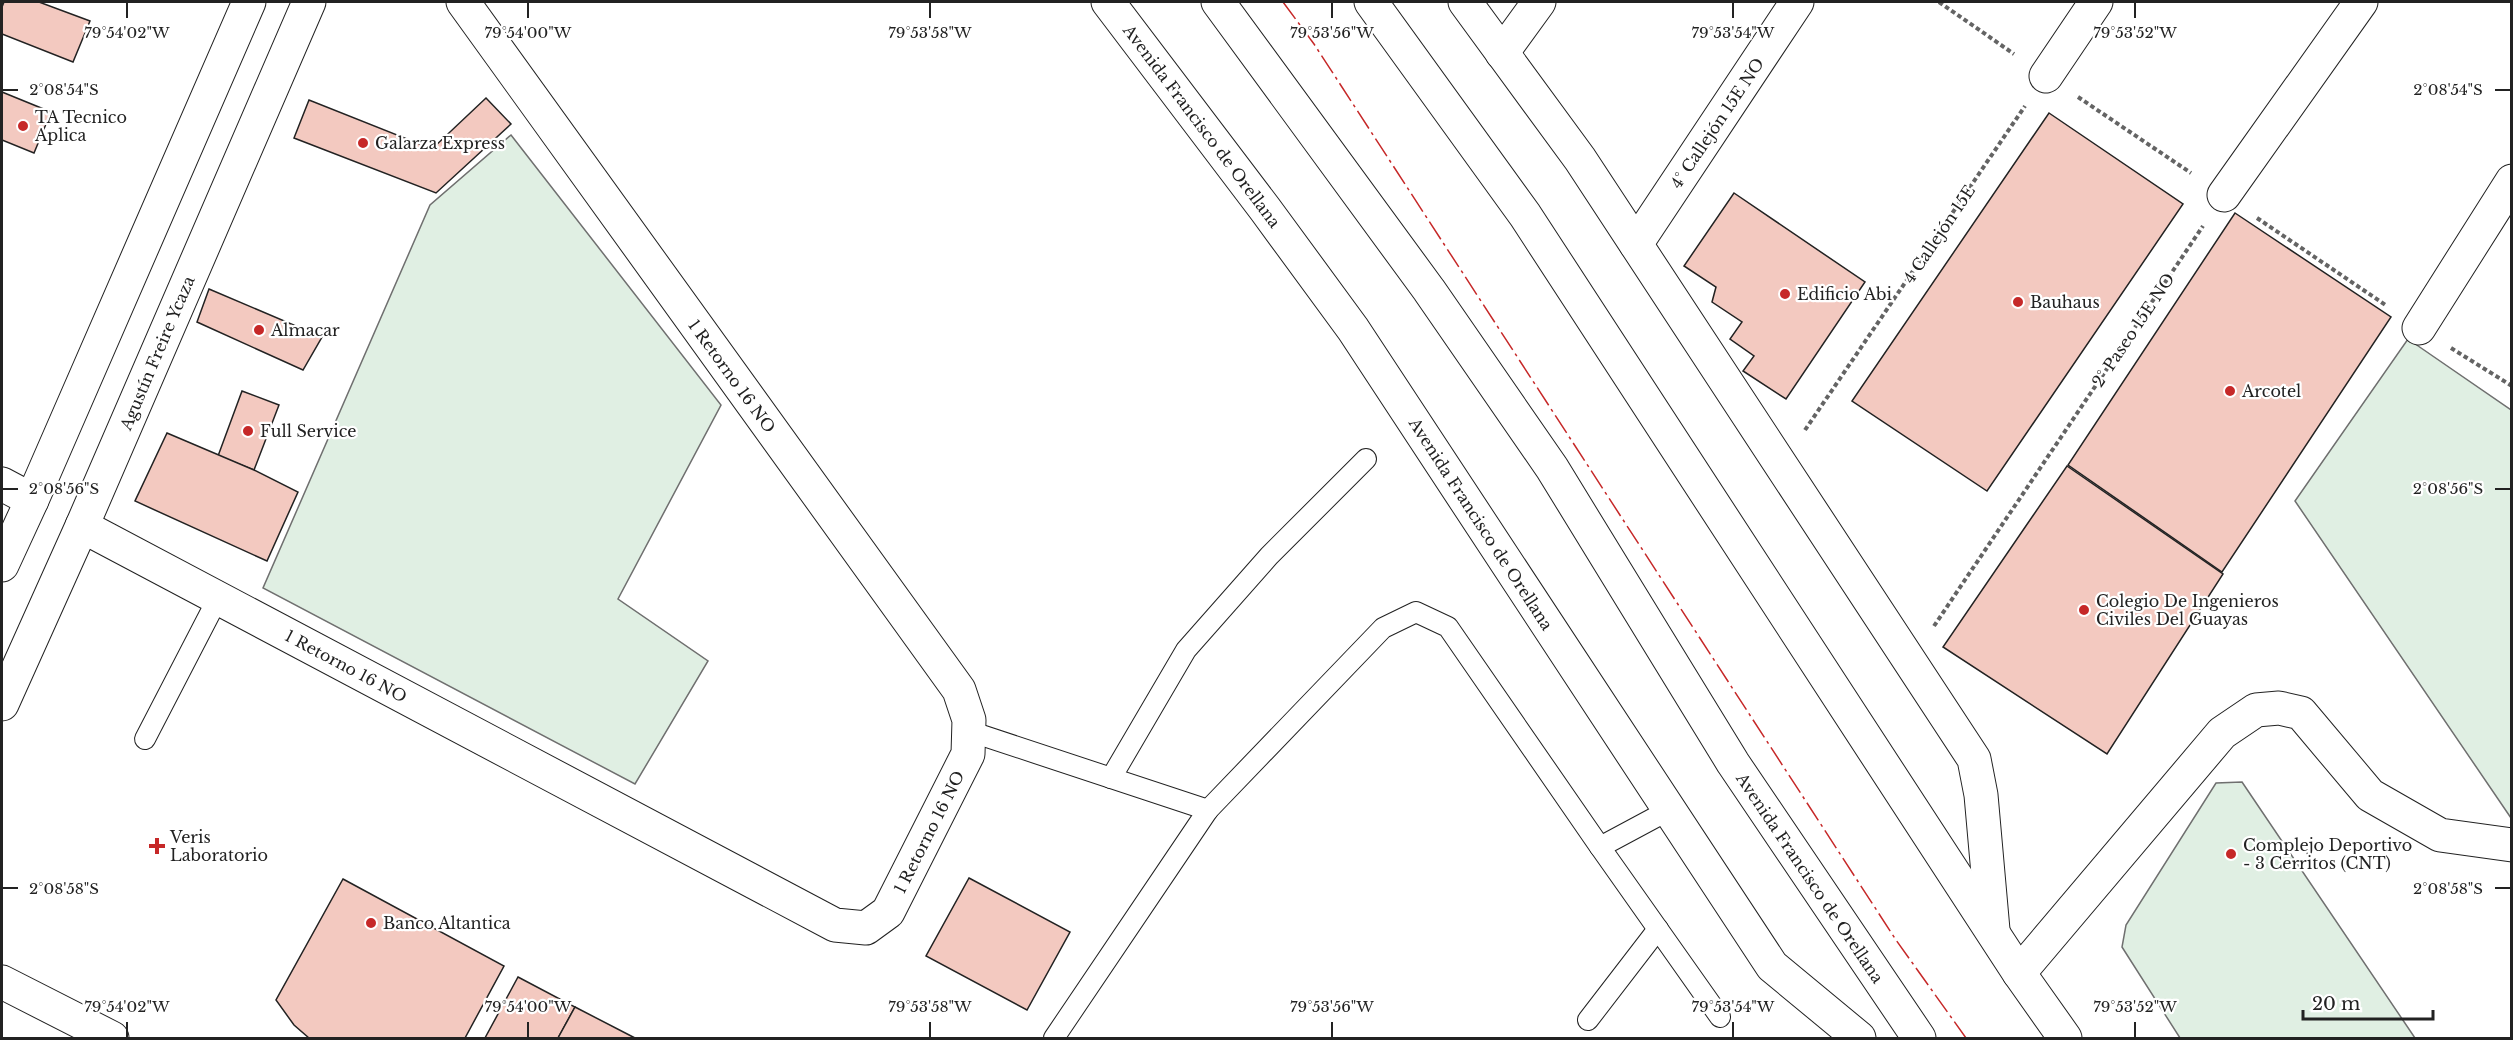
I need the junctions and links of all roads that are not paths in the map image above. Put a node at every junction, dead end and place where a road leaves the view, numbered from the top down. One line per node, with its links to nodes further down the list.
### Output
1 (249, 2): 20 (main road)
2 (309, 2): 21 (main road, Agustín Freire Ycaza)
3 (463, 2): 25 (main road, 1 Retorno 16 NO)
4 (1108, 2): 29 (main road, Avenida Francisco de Orellana)
5 (1218, 2): 41 (main road, Avenida Francisco de Orellana)
6 (1371, 2): 33 (main road)
7 (1465, 2): 12 (main road)
8 (1539, 2): 12 (main road)
9 (1797, 2): 16 (main road, 4° Callejón 15E NO)
10 (2096, 2): 13 (main road)
11 (2361, 2): 15 (main road)
12 (1502, 53): 16 (main road)
13 (2046, 76)
14 (2511, 181): 17 (main road)
15 (2224, 195)
16 (1636, 244): 33 (main road)
17 (2419, 327)
18 (1366, 459): 27 (lane)
19 (2, 484): 20 (main road)
20 (32, 500): 22 (main road)
21 (82, 526): 23 (main road, 1 Retorno 16 NO); 24 (main road, Agustín Freire Ycaza)
22 (2, 565)
23 (218, 598): 25 (main road, 1 Retorno 16 NO); 26 (lane)
24 (2, 704)
25 (969, 731): 27 (lane)
26 (145, 739)
27 (1111, 778): 28 (lane)
28 (1208, 810): 31 (lane); 39 (lane)
29 (1669, 810): 31 (lane); 40 (main road, Avenida Francisco de Orellana)
30 (2511, 845): 34 (main road)
31 (1600, 847): 32 (lane)
32 (1658, 929): 36 (lane); 37 (lane)
33 (1993, 930): 34 (main road)
34 (2019, 973): 42 (main road)
35 (2, 982): 38 (main road)
36 (1720, 1017)
37 (1588, 1020)
38 (112, 1038)
39 (1054, 1038)
40 (1859, 1038)
41 (1919, 1038)
42 (2065, 1038)

